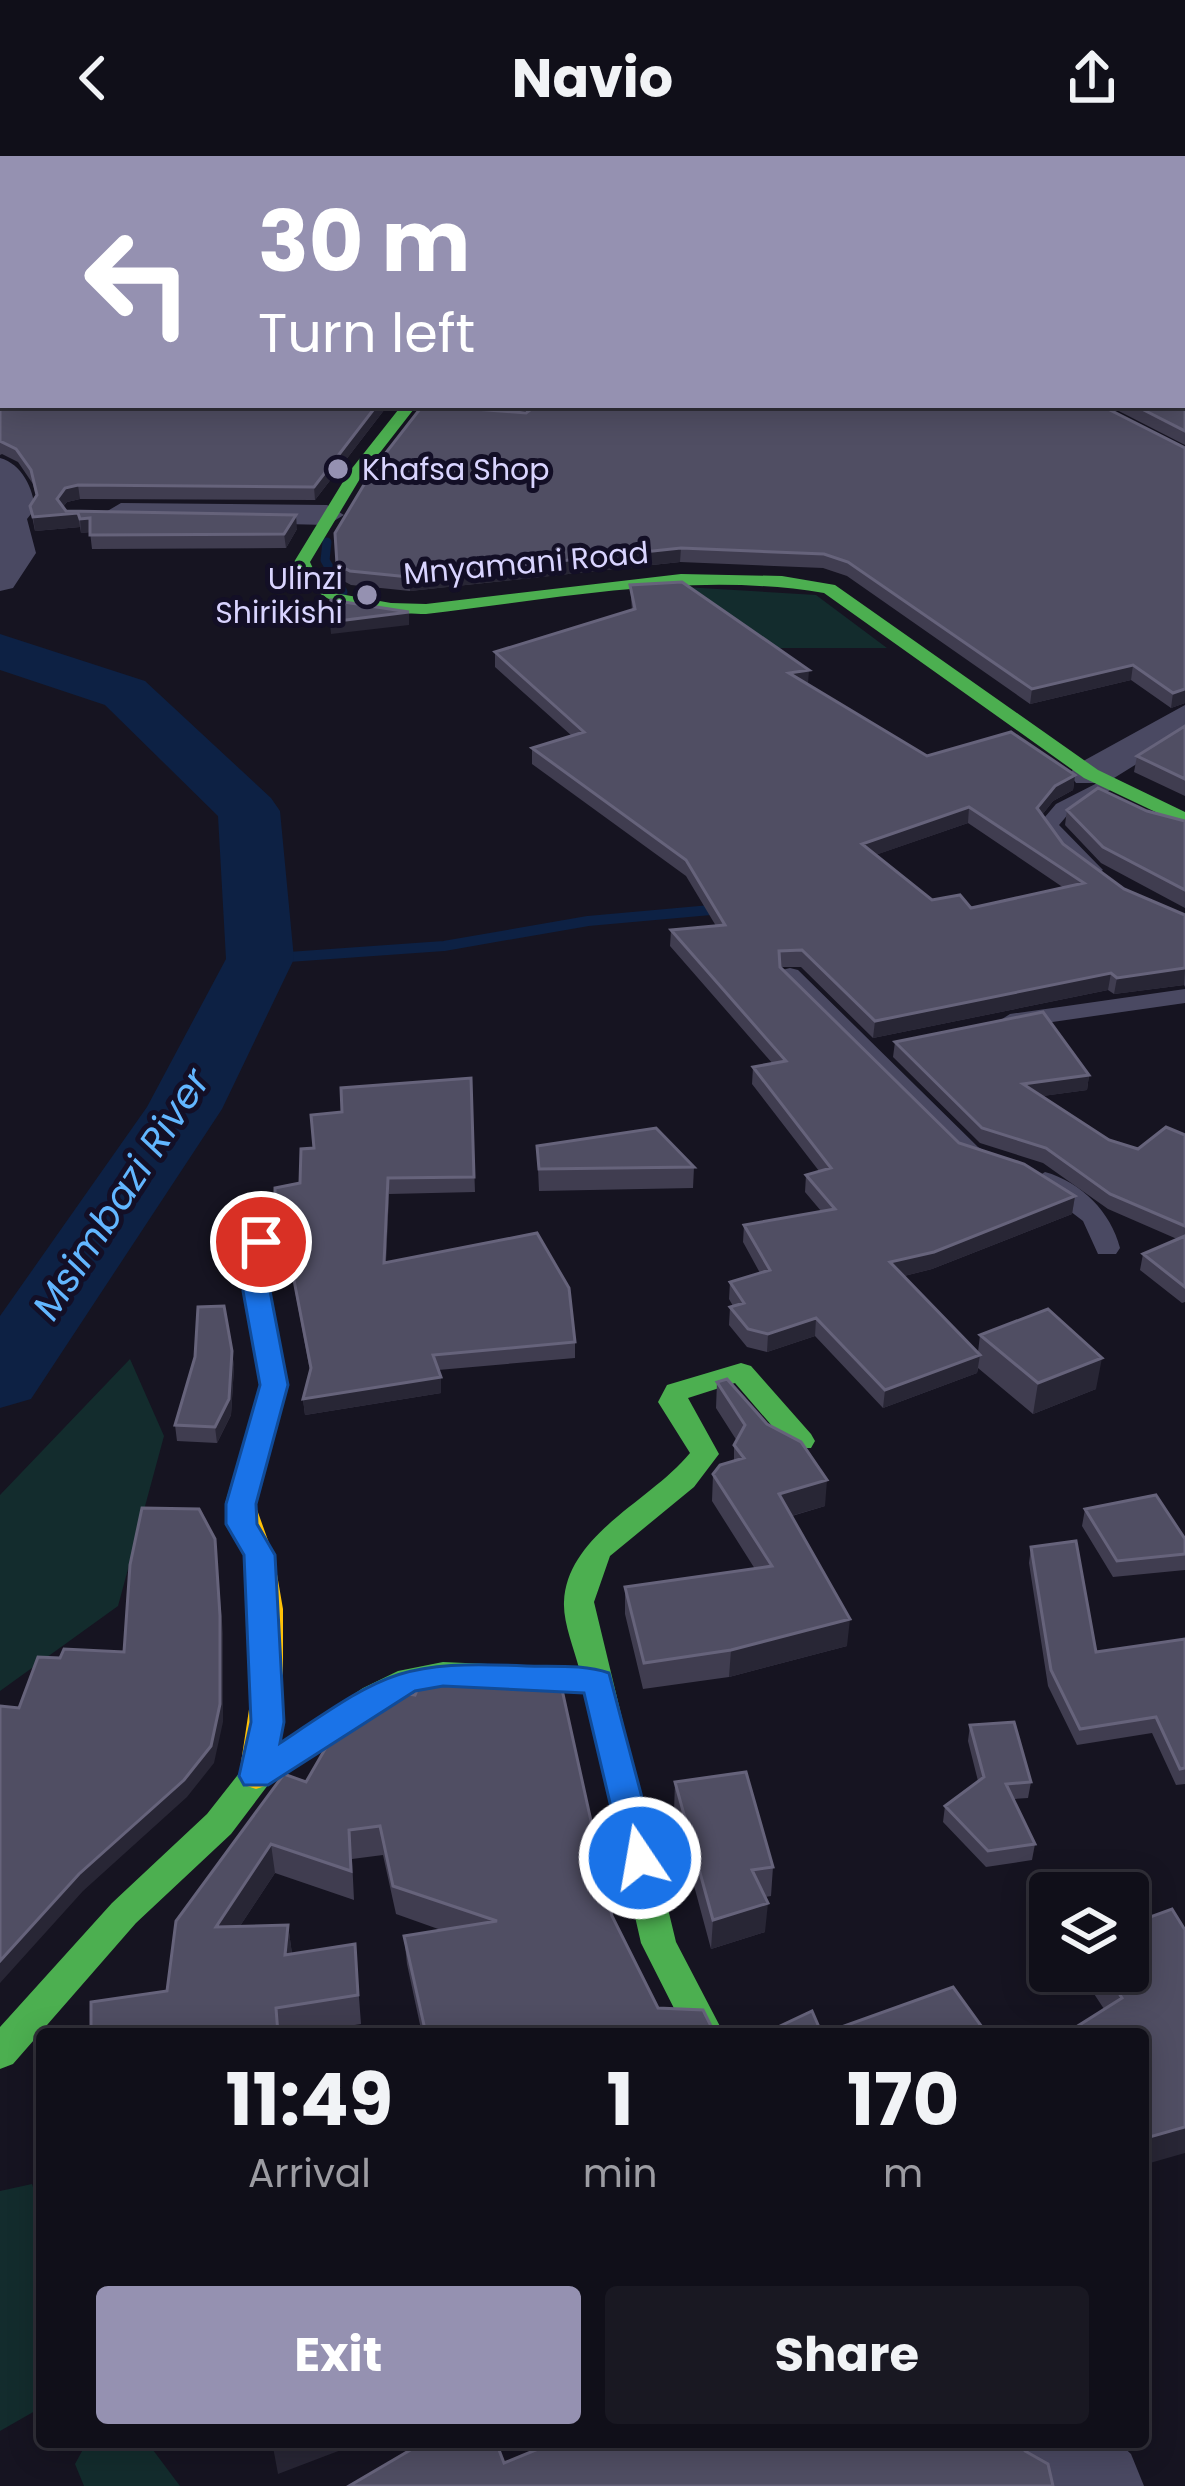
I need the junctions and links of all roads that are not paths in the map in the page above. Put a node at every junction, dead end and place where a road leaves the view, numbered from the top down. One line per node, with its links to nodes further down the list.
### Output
1 (417, 408): 4 (street, Mnyamani Road)
2 (0, 468): 5 (street)
3 (80, 513): 4 (street)
4 (327, 515): 7 (street, Mnyamani Road)
5 (0, 580)
6 (1185, 717): 7 (street)
7 (1100, 778): 8 (street, Mnyamani Road); 9 (lane)
8 (1185, 820)
9 (1116, 884)
10 (790, 974): 14 (lane)
11 (1185, 996): 12 (lane)
12 (979, 1027)
13 (261, 1242): 17 (street)
14 (1107, 1249)
15 (801, 1441): 16 (street)
16 (598, 1681): 17 (street); 18 (street)
17 (256, 1776): 19 (street)
18 (703, 2028)
19 (0, 2053)
20 (1059, 2448): 21 (street)
21 (1099, 2486)

